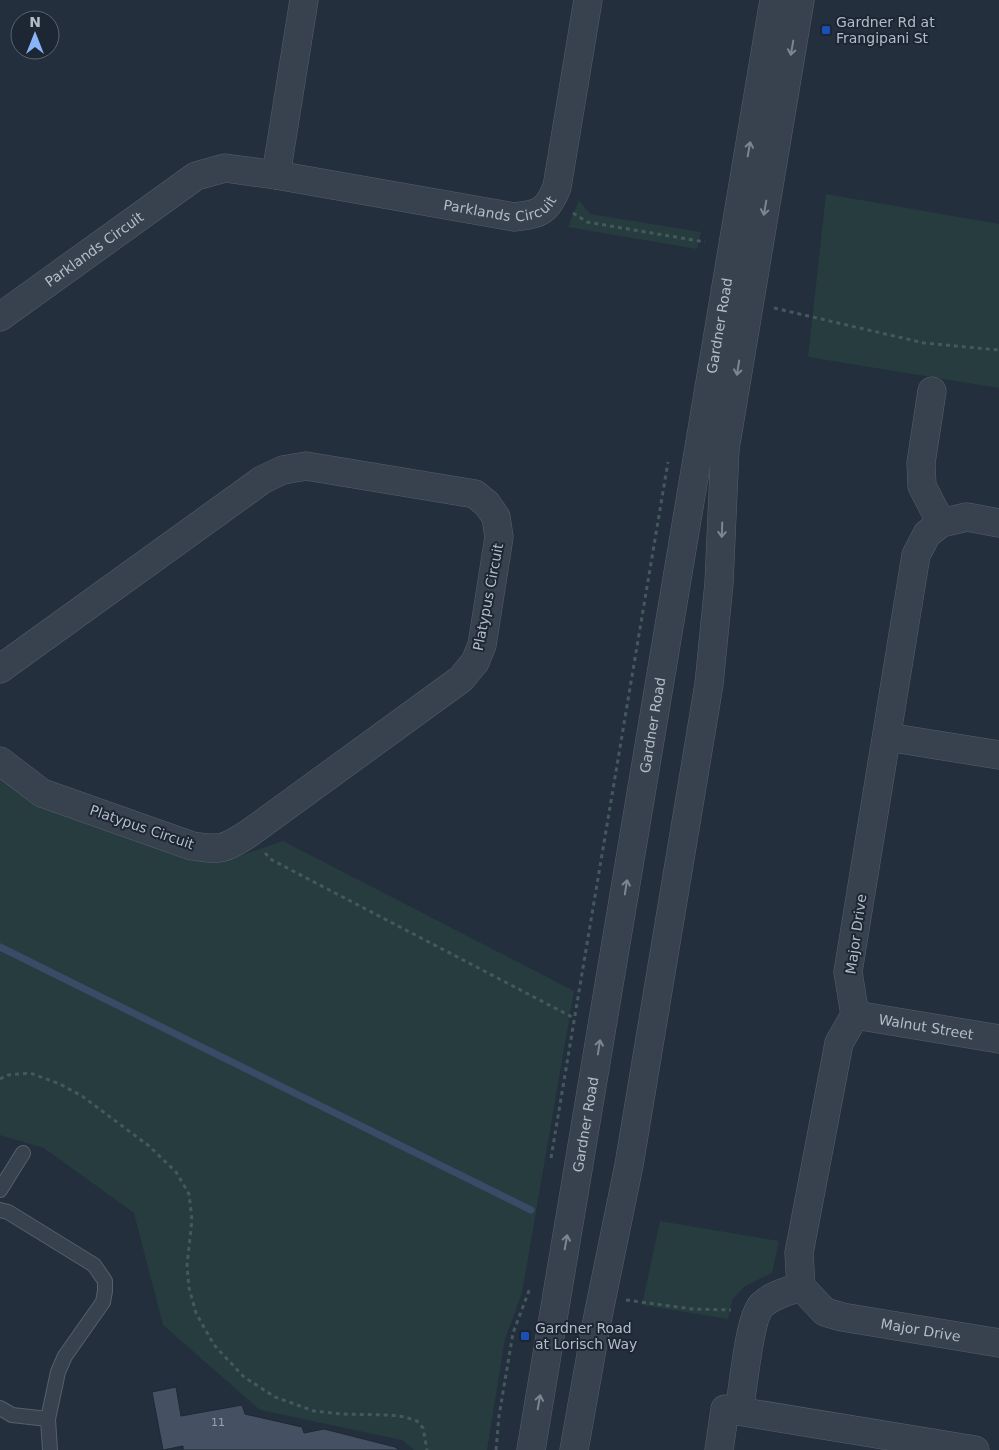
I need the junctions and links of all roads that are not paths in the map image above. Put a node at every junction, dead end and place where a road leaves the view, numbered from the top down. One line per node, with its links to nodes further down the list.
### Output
1 (304, 0): 5 (street)
2 (588, 0): 5 (street, Parklands Circuit)
3 (774, 0): 26 (street, Gardner Road, one-way to 3)
4 (800, 0): 24 (street, Gardner Road, one-way to 24)
5 (276, 175): 6 (street, Parklands Circuit)
6 (0, 317)
7 (932, 391): 8 (street)
8 (940, 523): 9 (street); 11 (street, Major Drive)
9 (999, 523)
10 (0, 669): 13 (street, Platypus Circuit)
11 (887, 737): 12 (street); 14 (street, Major Drive)
12 (999, 756)
13 (0, 761)
14 (855, 1015): 15 (street, Walnut Street); 19 (street)
15 (999, 1039)
16 (23, 1153): 17 (lane)
17 (0, 1190)
18 (0, 1210): 23 (lane)
19 (801, 1287): 20 (street, Major Drive); 22 (street)
20 (999, 1343)
21 (0, 1408): 23 (lane)
22 (739, 1411): 27 (street); 28 (street)
23 (48, 1419): 25 (lane)
24 (576, 1446)
25 (50, 1450)
26 (531, 1450)
27 (719, 1450)
28 (975, 1450)

